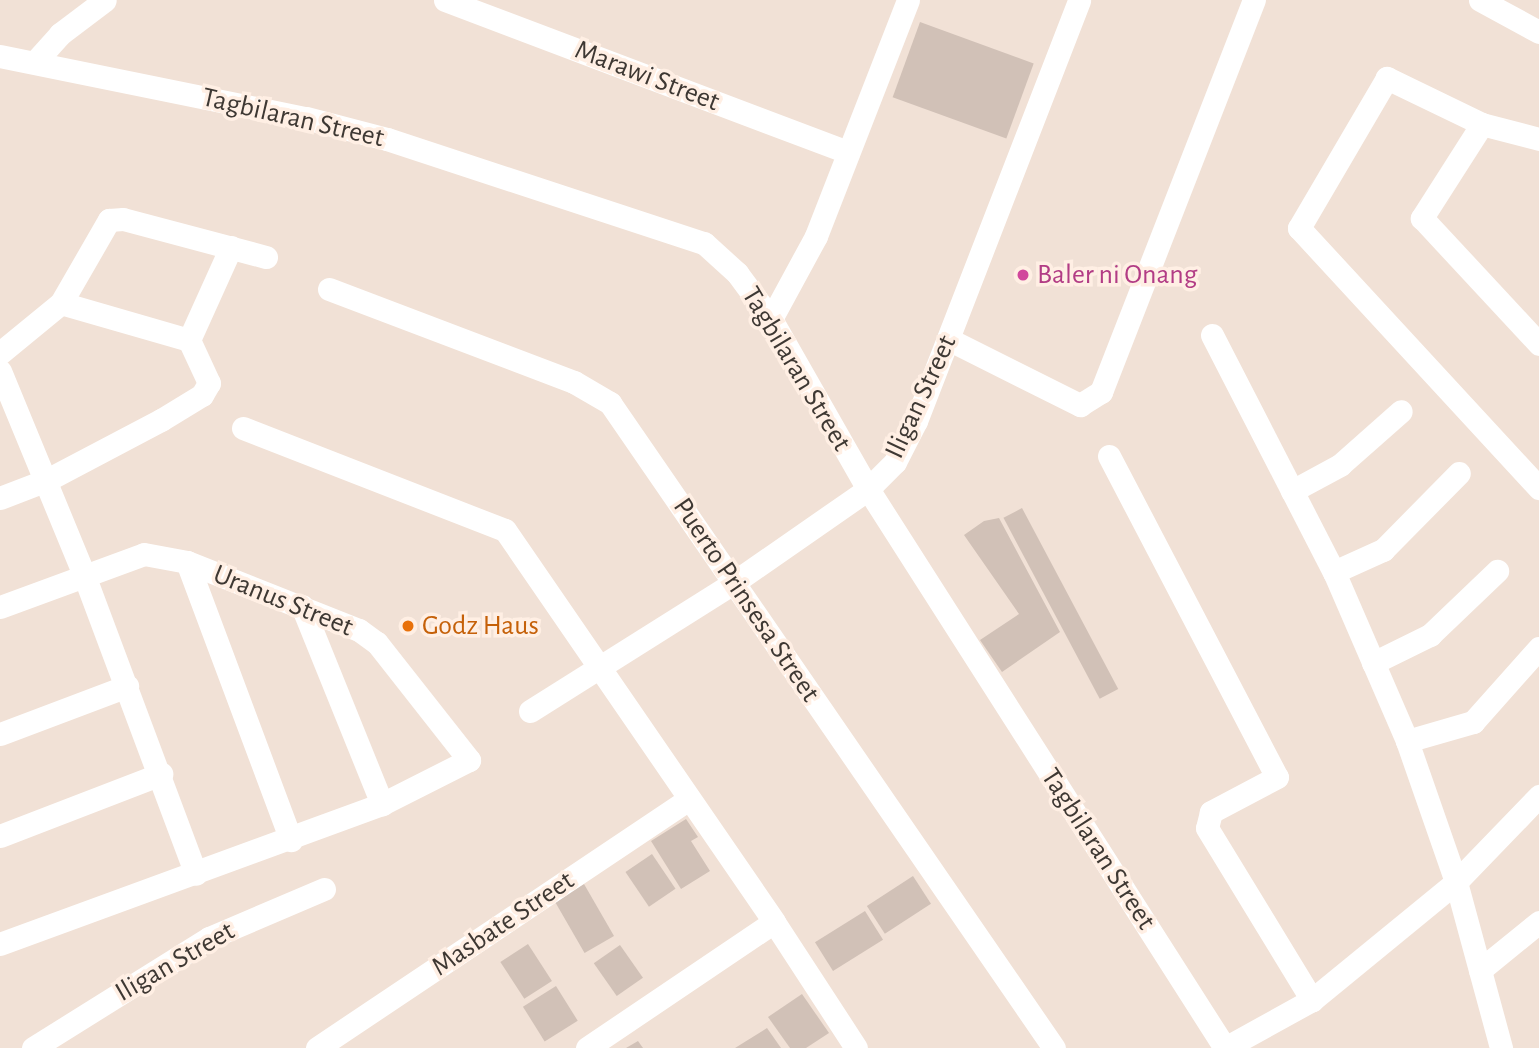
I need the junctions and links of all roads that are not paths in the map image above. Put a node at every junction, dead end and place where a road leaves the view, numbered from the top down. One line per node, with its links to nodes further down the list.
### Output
1 (105, 0): 9 (street)
2 (445, 0): 12 (street, Marawi Street)
3 (1079, 0): 19 (street, Iligan Street)
4 (1254, 0): 19 (street)
5 (1480, 0): 7 (street)
6 (904, 1): 12 (street)
7 (1539, 32)
8 (0, 56): 9 (street, Tagbilaran Street)
9 (34, 62): 17 (street, Tagbilaran Street)
10 (1482, 124): 11 (street); 21 (street); 29 (street)
11 (1539, 139)
12 (848, 152): 17 (street)
13 (231, 247): 14 (street); 16 (street); 20 (street)
14 (266, 257)
15 (329, 289): 37 (street, Puerto Prinsesa Street)
16 (61, 303): 20 (street); 22 (street)
17 (771, 319): 30 (street, Tagbilaran Street)
18 (1212, 335): 31 (street)
19 (948, 339): 30 (street, Iligan Street)
20 (189, 340): 28 (street)
21 (1539, 344)
22 (0, 353)
23 (0, 370): 28 (street)
24 (1401, 411): 31 (street)
25 (243, 428): 42 (street)
26 (1109, 456): 60 (street)
27 (1459, 474): 35 (street)
28 (47, 480): 32 (street); 36 (street)
29 (1539, 488)
30 (868, 489): 37 (street, Iligan Street); 66 (street, Tagbilaran Street)
31 (1292, 491): 35 (street)
32 (0, 498)
33 (187, 562): 36 (street, Uranus Street); 38 (street, Uranus Street); 52 (street)
34 (1497, 571): 41 (street)
35 (1334, 572): 41 (street)
36 (84, 575): 39 (street, Uranus Street); 43 (street)
37 (733, 583): 42 (street, Iligan Street); 65 (street, Puerto Prinsesa Street)
38 (302, 606): 49 (street); 49 (street, Uranus Street)
39 (0, 607)
40 (1539, 648): 46 (street)
41 (1373, 663): 46 (street)
42 (598, 667): 44 (street, Iligan Street); 48 (street)
43 (127, 686): 45 (street); 47 (street)
44 (530, 710)
45 (0, 734)
46 (1407, 741): 54 (street)
47 (161, 774): 51 (street); 53 (street)
48 (689, 799): 56 (street); 62 (street, Masbate Street)
49 (382, 804): 52 (street)
50 (1534, 811): 54 (street)
51 (0, 836)
52 (292, 840): 53 (street)
53 (196, 874): 58 (street)
54 (1456, 882): 59 (street); 60 (street)
55 (324, 889): 61 (street, Iligan Street)
56 (774, 922): 63 (street); 64 (street)
57 (1539, 922): 59 (street)
58 (0, 944)
59 (1480, 970): 67 (street)
60 (1312, 1000): 66 (street)
61 (33, 1048)
62 (317, 1048)
63 (587, 1048)
64 (856, 1048)
65 (1054, 1048)
66 (1225, 1048)
67 (1501, 1048)

